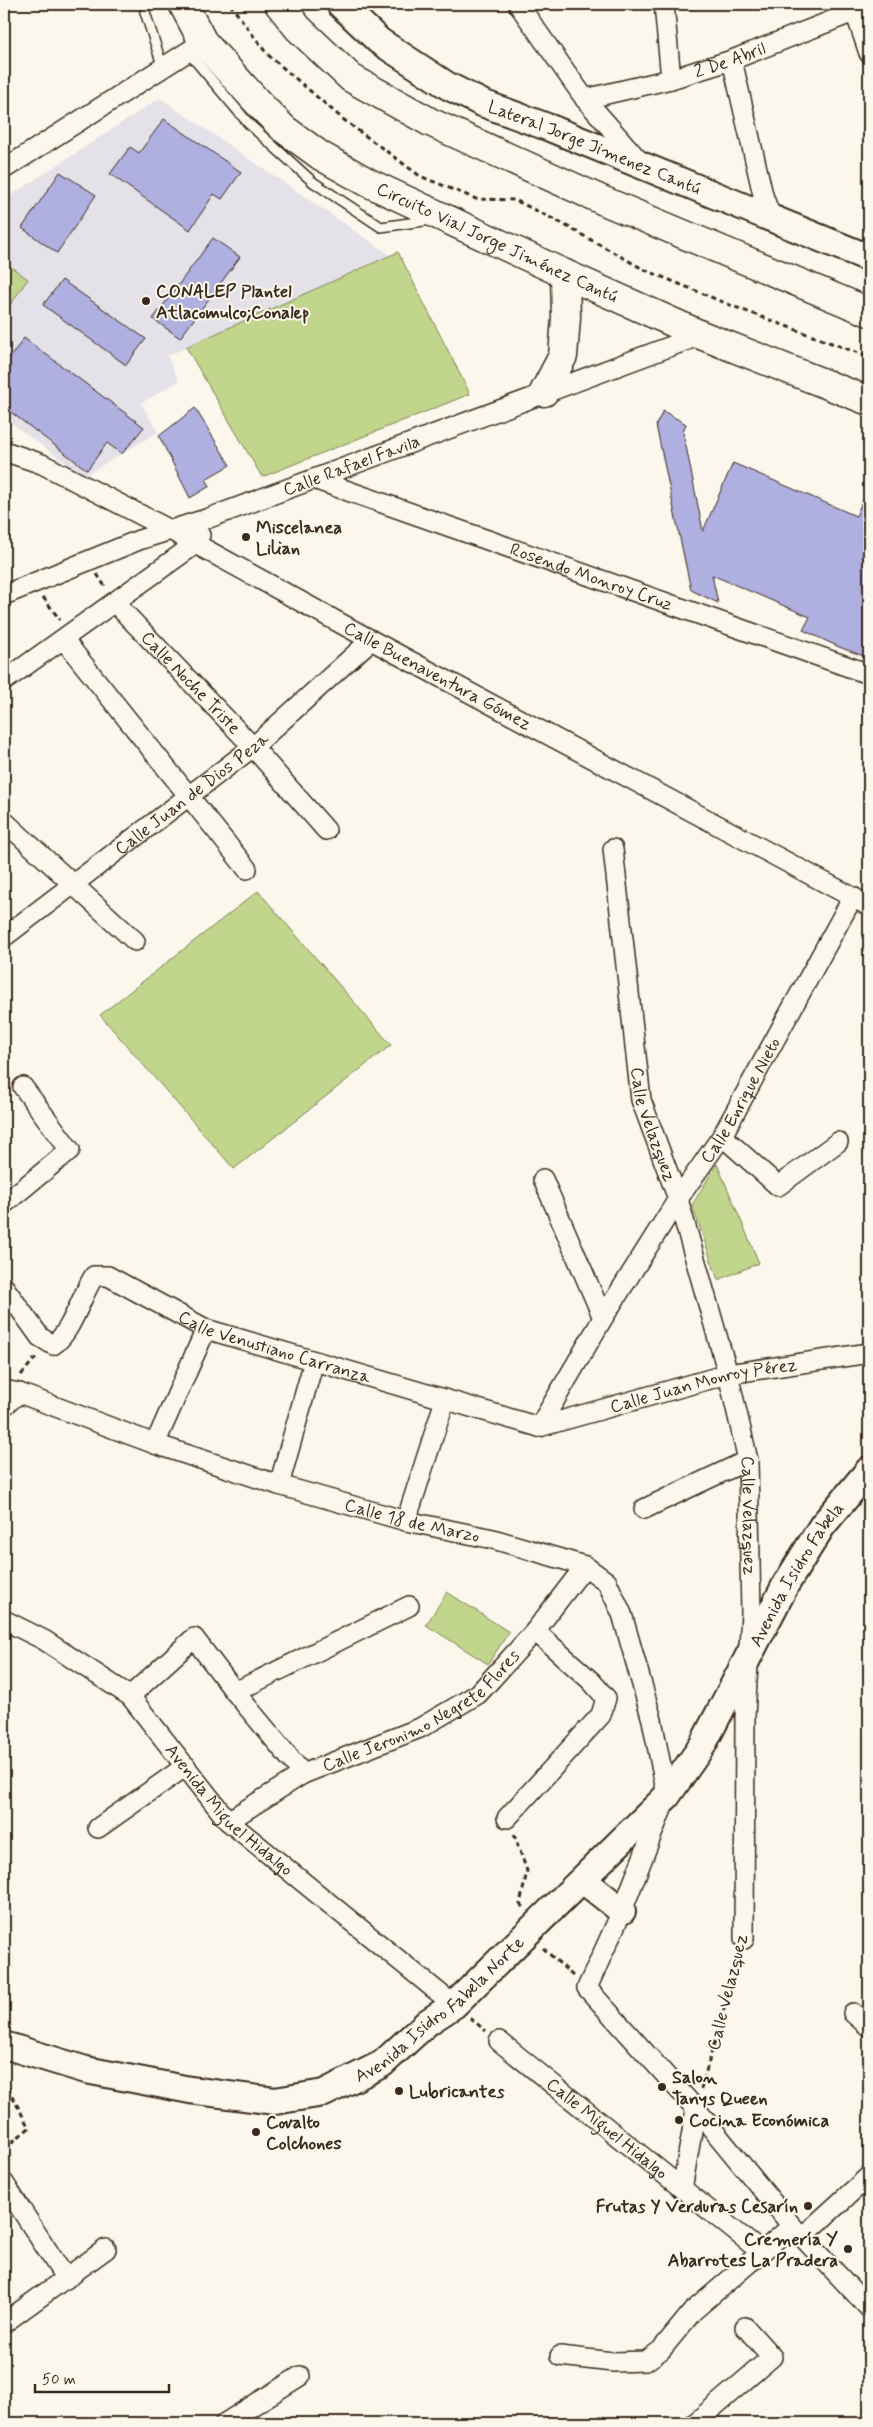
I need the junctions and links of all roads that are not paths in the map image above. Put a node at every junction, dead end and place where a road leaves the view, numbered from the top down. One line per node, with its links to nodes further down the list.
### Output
1 (183, 4): 8 (main road, Circuito Vial Jorge Jiménez Cantú)
2 (279, 4): 19 (main road)
3 (340, 4): 14 (main road, Lateral Jorge Jimenez Cantú)
4 (518, 4): 13 (street)
5 (664, 4): 12 (street)
6 (862, 9): 9 (street); 10 (street, 2 De Abril)
7 (145, 12): 11 (lane)
8 (196, 47): 11 (street); 18 (main road, Circuito Vial Jorge Jiménez Cantú)
9 (869, 53)
10 (732, 60): 12 (street, 2 De Abril); 16 (street)
11 (163, 68): 15 (street)
12 (671, 80): 13 (street, 2 De Abril)
13 (585, 99): 14 (street)
14 (644, 167): 16 (main road, Lateral Jorge Jimenez Cantú)
15 (4, 169)
16 (772, 220): 17 (main road, Lateral Jorge Jimenez Cantú)
17 (869, 258)
18 (565, 274): 20 (main road, Circuito Vial Jorge Jiménez Cantú); 21 (main road)
19 (869, 312)
20 (700, 335): 21 (street, Calle Rafael Favila); 22 (main road, Circuito Vial Jorge Jiménez Cantú)
21 (544, 392): 24 (street, Calle Rafael Favila)
22 (869, 402)
23 (4, 451): 26 (street, Calle Buenaventura Gómez)
24 (314, 479): 25 (street, Calle Rafael Favila); 32 (street, Rosendo Monroy Cruz)
25 (209, 518): 26 (street, Calle Rafael Favila); 27 (street)
26 (172, 531): 27 (street, Calle Buenaventura Gómez); 28 (street, Calle Rafael Favila)
27 (194, 545): 29 (street); 31 (street, Calle Buenaventura Gómez)
28 (4, 595)
29 (116, 603): 30 (street); 34 (street, Calle Noche Triste)
30 (67, 637): 33 (street); 35 (street)
31 (371, 640): 34 (street, Calle Juan de Dios Peza); 41 (street, Calle Buenaventura Gómez)
32 (869, 674)
33 (4, 681)
34 (253, 747): 35 (street, Calle Juan de Dios Peza); 37 (street, Calle Noche Triste)
35 (190, 796): 39 (street); 40 (street, Calle Juan de Dios Peza)
36 (4, 821): 40 (street)
37 (326, 830)
38 (613, 849): 48 (street, Calle Velazquez)
39 (247, 869)
40 (72, 885): 42 (street, Calle Juan de Dios Peza); 43 (street)
41 (861, 901): 45 (street, Calle Enrique Nieto)
42 (4, 937)
43 (135, 941)
44 (23, 1087): 49 (street)
45 (722, 1136): 46 (street); 48 (street, Calle Enrique Nieto)
46 (838, 1142)
47 (543, 1179): 51 (street)
48 (678, 1198): 51 (street, Calle Enrique Nieto); 55 (street, Calle Velazquez)
49 (4, 1204)
50 (4, 1287): 52 (street, Calle Venustiano Carranza)
51 (603, 1318): 58 (street, Calle Enrique Nieto)
52 (206, 1329): 54 (street, Calle Venustiano Carranza); 59 (street)
53 (869, 1353): 55 (street, Calle Juan Monroy Pérez)
54 (314, 1361): 57 (street, Calle Venustiano Carranza); 62 (street)
55 (728, 1374): 58 (street, Calle Juan Monroy Pérez); 60 (street, Calle Velazquez)
56 (9, 1395): 59 (street, Calle 18 de Marzo)
57 (445, 1400): 58 (street, Calle Venustiano Carranza); 64 (street)
58 (539, 1427)
59 (156, 1444): 62 (street, Calle 18 de Marzo)
60 (748, 1460): 63 (street); 69 (street, Calle Velazquez)
61 (869, 1470): 69 (main road, Avenida Isidro Fabela)
62 (279, 1485): 64 (street, Calle 18 de Marzo)
63 (644, 1509)
64 (406, 1521): 65 (street, Calle 18 de Marzo)
65 (585, 1566): 68 (street, Calle Jeronimo Negrete Flores); 74 (street, Calle 18 de Marzo)
66 (409, 1606): 70 (street)
67 (4, 1620): 71 (street, Avenida Miguel Hidalgo)
68 (535, 1631): 73 (street, Calle Jeronimo Negrete Flores); 75 (street)
69 (748, 1658): 74 (main road, Avenida Isidro Fabela Norte); 80 (street, Calle Velazquez)
70 (235, 1692): 71 (street); 73 (street)
71 (130, 1696): 72 (street, Avenida Miguel Hidalgo)
72 (186, 1766): 76 (street, Avenida Miguel Hidalgo); 77 (street)
73 (303, 1774): 76 (street, Calle Jeronimo Negrete Flores)
74 (667, 1796): 78 (main road, Avenida Isidro Fabela Norte); 79 (street)
75 (507, 1818)
76 (228, 1821): 81 (street, Avenida Miguel Hidalgo)
77 (98, 1828)
78 (583, 1880): 79 (main road); 81 (main road, Avenida Isidro Fabela Norte)
79 (622, 1911): 86 (street)
80 (744, 1939)
81 (454, 2005): 85 (main road, Avenida Isidro Fabela Norte)
82 (853, 2013): 83 (street)
83 (869, 2027)
84 (499, 2041): 89 (street, Calle Miguel Hidalgo)
85 (4, 2045)
86 (696, 2109): 89 (street); 90 (street)
87 (869, 2176): 90 (street)
88 (4, 2183): 93 (street)
89 (682, 2189): 92 (street, Calle Miguel Hidalgo)
90 (797, 2231): 92 (street); 94 (street)
91 (106, 2249): 93 (street)
92 (761, 2252): 97 (street)
93 (66, 2279): 95 (street)
94 (869, 2308)
95 (4, 2323)
96 (745, 2326): 100 (street)
97 (560, 2356)
98 (300, 2376): 99 (street)
99 (225, 2423)
100 (695, 2423)

